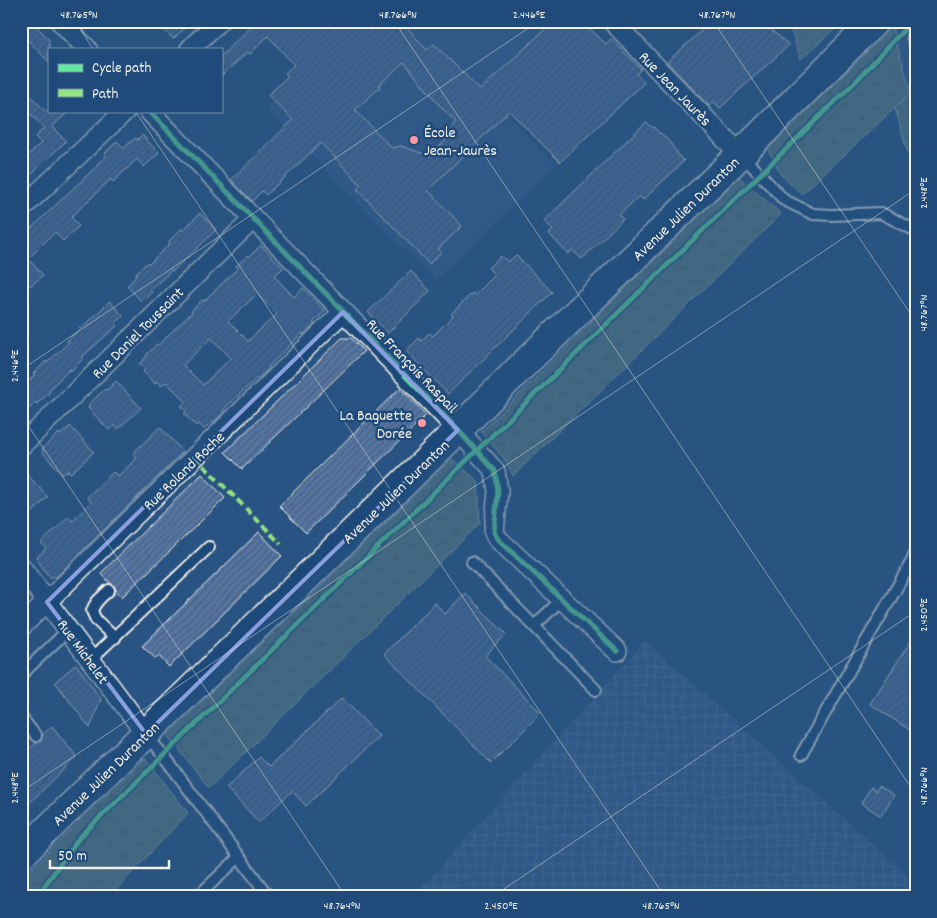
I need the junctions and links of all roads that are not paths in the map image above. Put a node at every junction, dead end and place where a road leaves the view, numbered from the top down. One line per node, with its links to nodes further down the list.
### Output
1 (60, 21): 5 (street)
2 (219, 21): 6 (street)
3 (612, 21): 9 (street, Rue Jean Jaurès)
4 (875, 21): 9 (main road, Avenue Julien Duranton)
5 (86, 48)
6 (191, 48)
7 (124, 112): 10 (street)
8 (150, 112): 11 (street, Rue François Raspail)
9 (741, 154): 12 (lane); 14 (main road, Avenue Julien Duranton)
10 (21, 209)
11 (253, 219): 13 (street, Rue François Raspail); 15 (street, Rue Daniel Toussaint)
12 (916, 231)
13 (343, 312): 14 (street, Rue François Raspail); 22 (street, Rue Roland Roche)
14 (458, 430): 21 (street, Rue François Raspail); 32 (main road, Avenue Julien Duranton)
15 (21, 446)
16 (209, 548): 26 (lane)
17 (916, 551): 34 (lane)
18 (472, 562): 23 (lane)
19 (21, 567): 22 (street, Rue Michelet)
20 (109, 590): 26 (lane)
21 (562, 599): 23 (lane); 27 (street, Rue François Raspail)
22 (47, 602): 24 (street, Rue Roland Roche); 25 (street, Rue Michelet)
23 (534, 626): 30 (lane)
24 (21, 627)
25 (68, 630): 28 (street, Rue Michelet); 29 (lane)
26 (115, 638): 28 (lane)
27 (617, 651)
28 (90, 660): 32 (street, Rue Michelet)
29 (21, 675)
30 (596, 690)
31 (21, 718): 33 (lane)
32 (146, 734): 35 (main road, Avenue Julien Duranton); 36 (lane)
33 (36, 736)
34 (800, 755)
35 (21, 855)
36 (239, 857): 37 (lane); 38 (lane)
37 (197, 897)
38 (269, 897)

